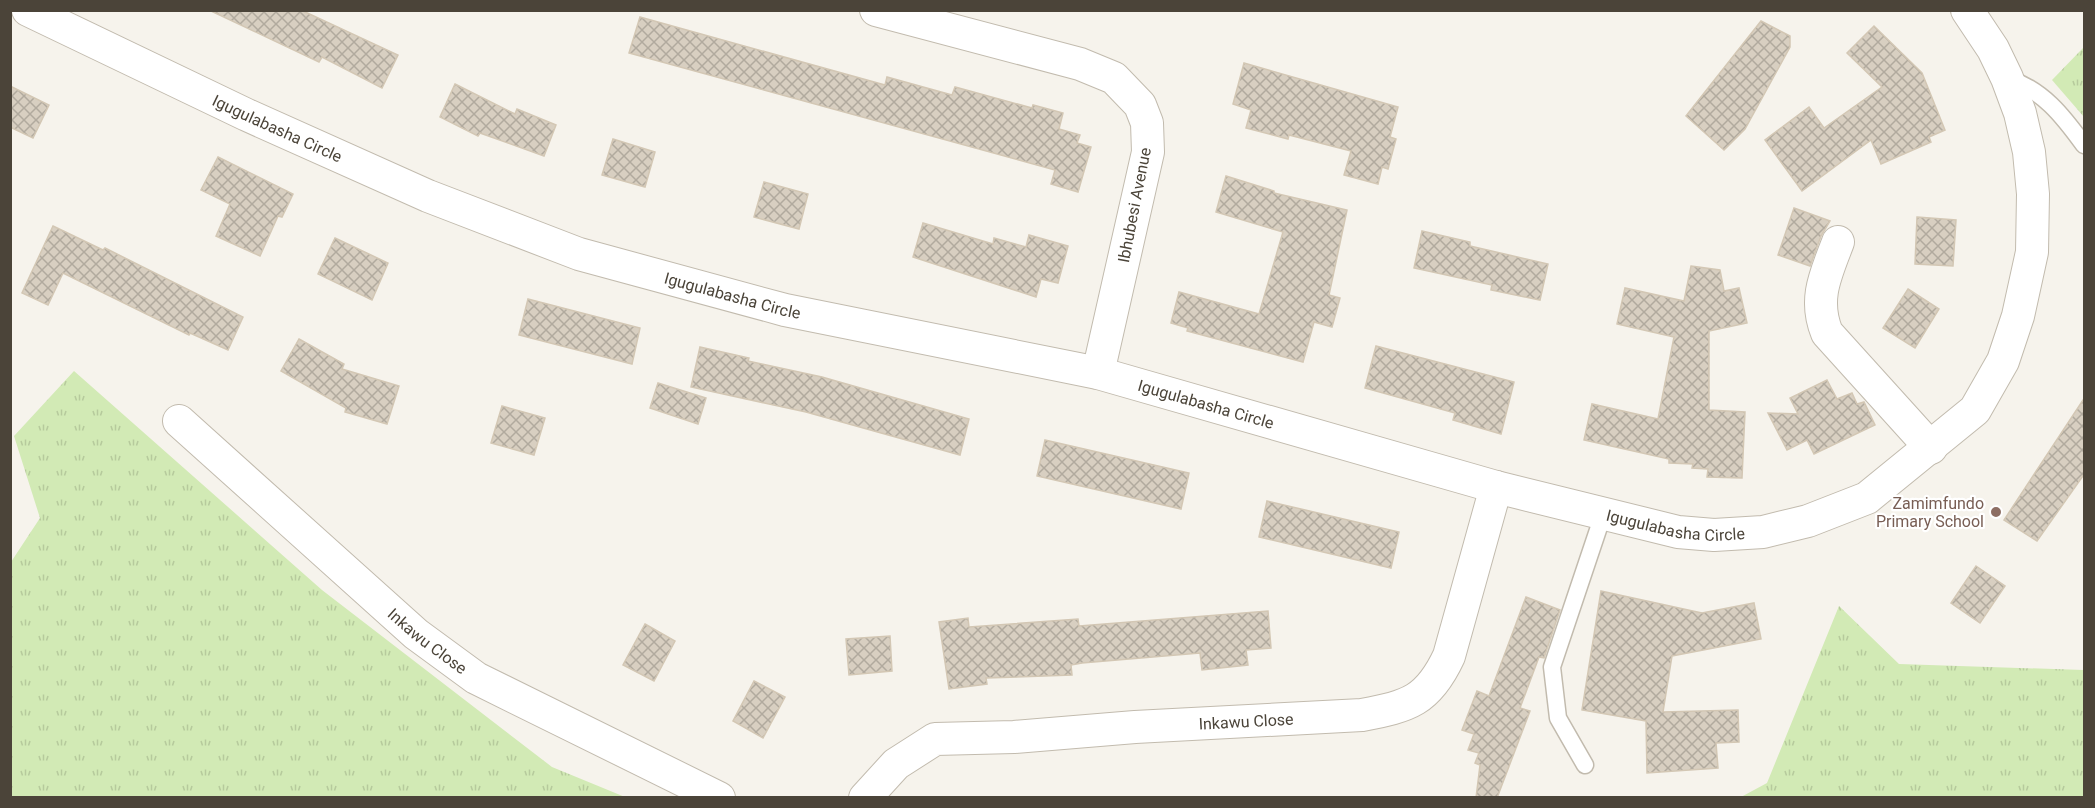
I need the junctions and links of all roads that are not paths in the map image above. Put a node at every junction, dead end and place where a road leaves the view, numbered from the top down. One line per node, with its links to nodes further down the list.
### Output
1 (28, 10): 7 (street, Igugulabasha Circle)
2 (876, 10): 7 (street, Ibhubesi Avenue)
3 (1968, 10): 4 (street, Igugulabasha Circle)
4 (2007, 78): 5 (lane); 9 (street, Igugulabasha Circle)
5 (2085, 146)
6 (1838, 242): 9 (street)
7 (1098, 373): 10 (street, Igugulabasha Circle)
8 (179, 421): 13 (street, Inkawu Close)
9 (1931, 448): 11 (street, Igugulabasha Circle)
10 (1496, 487): 11 (street, Igugulabasha Circle); 14 (street, Inkawu Close)
11 (1603, 515): 12 (lane)
12 (1585, 765)
13 (719, 798)
14 (865, 798)

